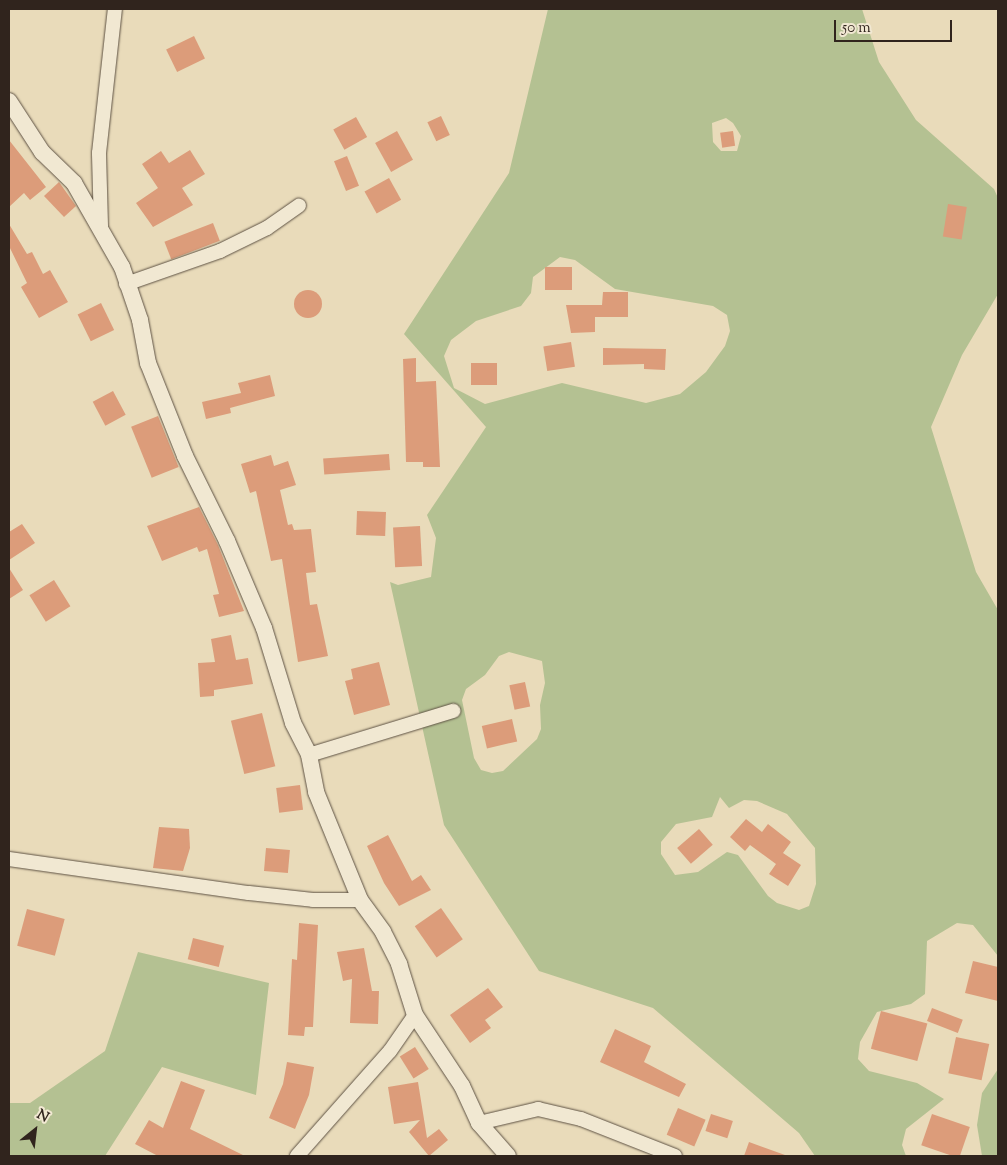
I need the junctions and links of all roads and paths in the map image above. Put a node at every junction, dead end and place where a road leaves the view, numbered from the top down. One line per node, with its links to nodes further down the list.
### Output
1 (116, 9): 4 (street)
2 (9, 101): 4 (street)
3 (299, 206): 5 (street)
4 (101, 226): 5 (street)
5 (126, 284): 7 (street)
6 (453, 711): 7 (street)
7 (309, 756): 9 (street)
8 (9, 859): 9 (street)
9 (360, 900): 10 (street)
10 (415, 1015): 11 (street); 12 (street)
11 (479, 1123): 13 (street); 14 (street)
12 (297, 1156)
13 (508, 1156)
14 (675, 1156)

